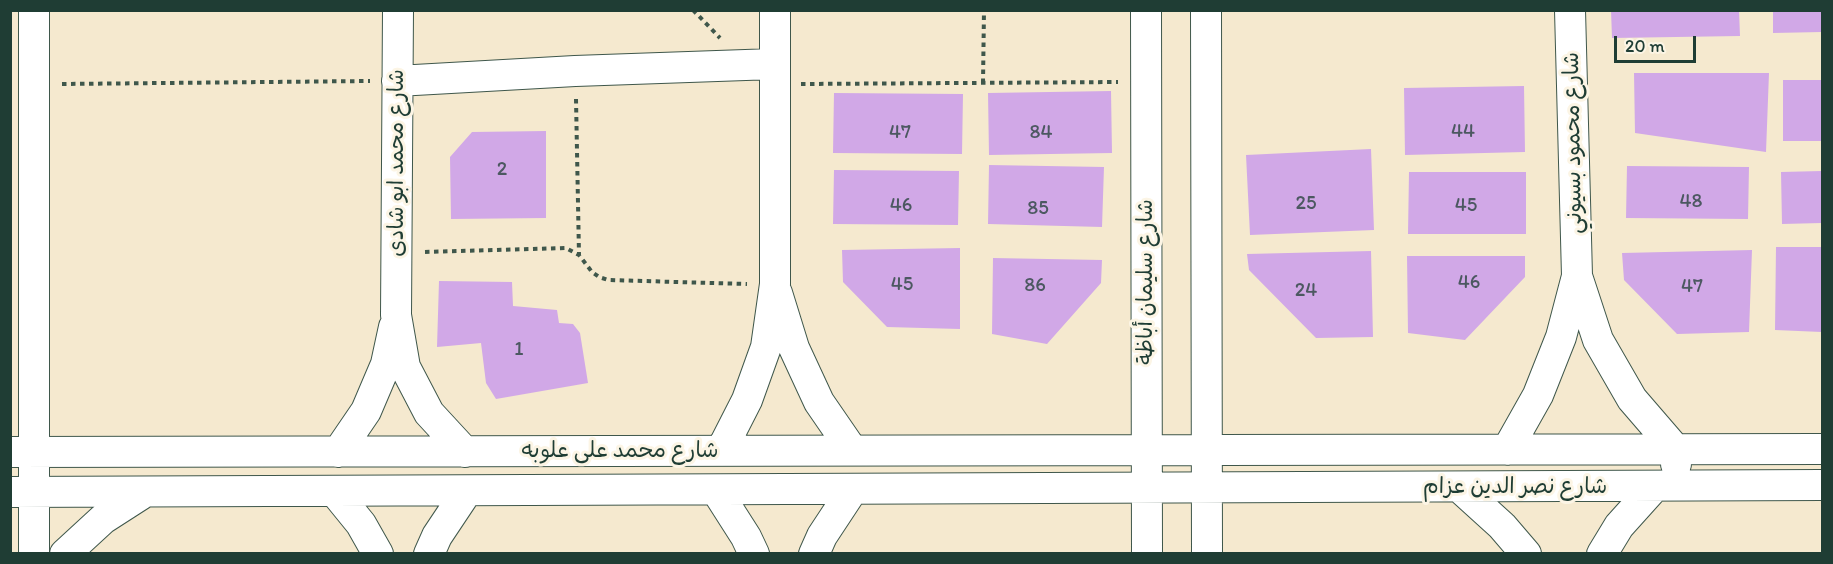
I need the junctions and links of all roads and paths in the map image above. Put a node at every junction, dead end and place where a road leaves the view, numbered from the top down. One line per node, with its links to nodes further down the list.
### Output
1 (34, 10): 13 (street)
2 (398, 10): 10 (street, شارع محمد ابو شادى)
3 (775, 10): 9 (street)
4 (984, 10): 12 (path)
5 (1146, 10): 11 (street, شارع سليمان أباظة)
6 (1206, 10): 25 (street)
7 (1570, 10): 16 (street, شارع محمود بسيوني)
8 (575, 71): 9 (street); 10 (street); 15 (path)
9 (774, 74): 12 (path); 17 (street)
10 (397, 81): 13 (path); 14 (street, شارع محمد ابو شادى)
11 (1146, 82): 12 (path); 24 (street, شارع سليمان أباظة)
12 (983, 83)
13 (34, 84): 26 (street)
14 (397, 252): 15 (path); 18 (street, شارع محمد ابو شادى)
15 (579, 255): 17 (path)
16 (1577, 276): 21 (street, شارع محمود بسيوني); 22 (street, شارع محمود بسيوني)
17 (775, 284): 20 (street); 23 (street)
18 (396, 315): 27 (street, شارع محمد ابو شادى); 28 (street, شارع محمد ابو شادى)
19 (1822, 449): 22 (street, شارع نصر الدين عزام)
20 (852, 450): 23 (street, شارع محمد على علوبه); 24 (street, شارع محمد على علوبه)
21 (1507, 450): 22 (street, شارع نصر الدين عزام); 25 (street, شارع نصر الدين عزام)
22 (1676, 450): 30 (street)
23 (721, 451): 28 (street, شارع محمد على علوبه)
24 (1146, 451): 25 (street, شارع محمد على علوبه); 32 (street, شارع سليمان أباظة)
25 (1207, 451): 33 (street)
26 (22, 452): 27 (street, شارع محمد على علوبه); 37 (street)
27 (338, 452): 28 (street, شارع محمد على علوبه)
28 (465, 452)
29 (1822, 485): 30 (street, شارع نصر الدين عزام)
30 (1666, 486): 31 (street, شارع نصر الدين عزام); 49 (street)
31 (1459, 487): 33 (street, شارع نصر الدين عزام); 48 (street)
32 (1147, 488): 33 (street, شارع محمد على علوبه); 34 (street, شارع محمد على علوبه); 46 (street, شارع سليمان أباظة)
33 (1207, 488): 47 (street)
34 (853, 489): 35 (street, شارع محمد على علوبه); 45 (street)
35 (716, 490): 36 (street, شارع محمد على علوبه); 44 (street)
36 (467, 491): 39 (street, شارع محمد على علوبه); 43 (street)
37 (22, 492): 38 (street, شارع محمد على علوبه); 40 (street)
38 (145, 492): 39 (street, شارع محمد على علوبه); 41 (street)
39 (335, 492): 42 (street)
40 (34, 554)
41 (65, 554)
42 (378, 554)
43 (429, 554)
44 (754, 554)
45 (814, 554)
46 (1147, 554)
47 (1207, 554)
48 (1526, 554)
49 (1602, 554)

